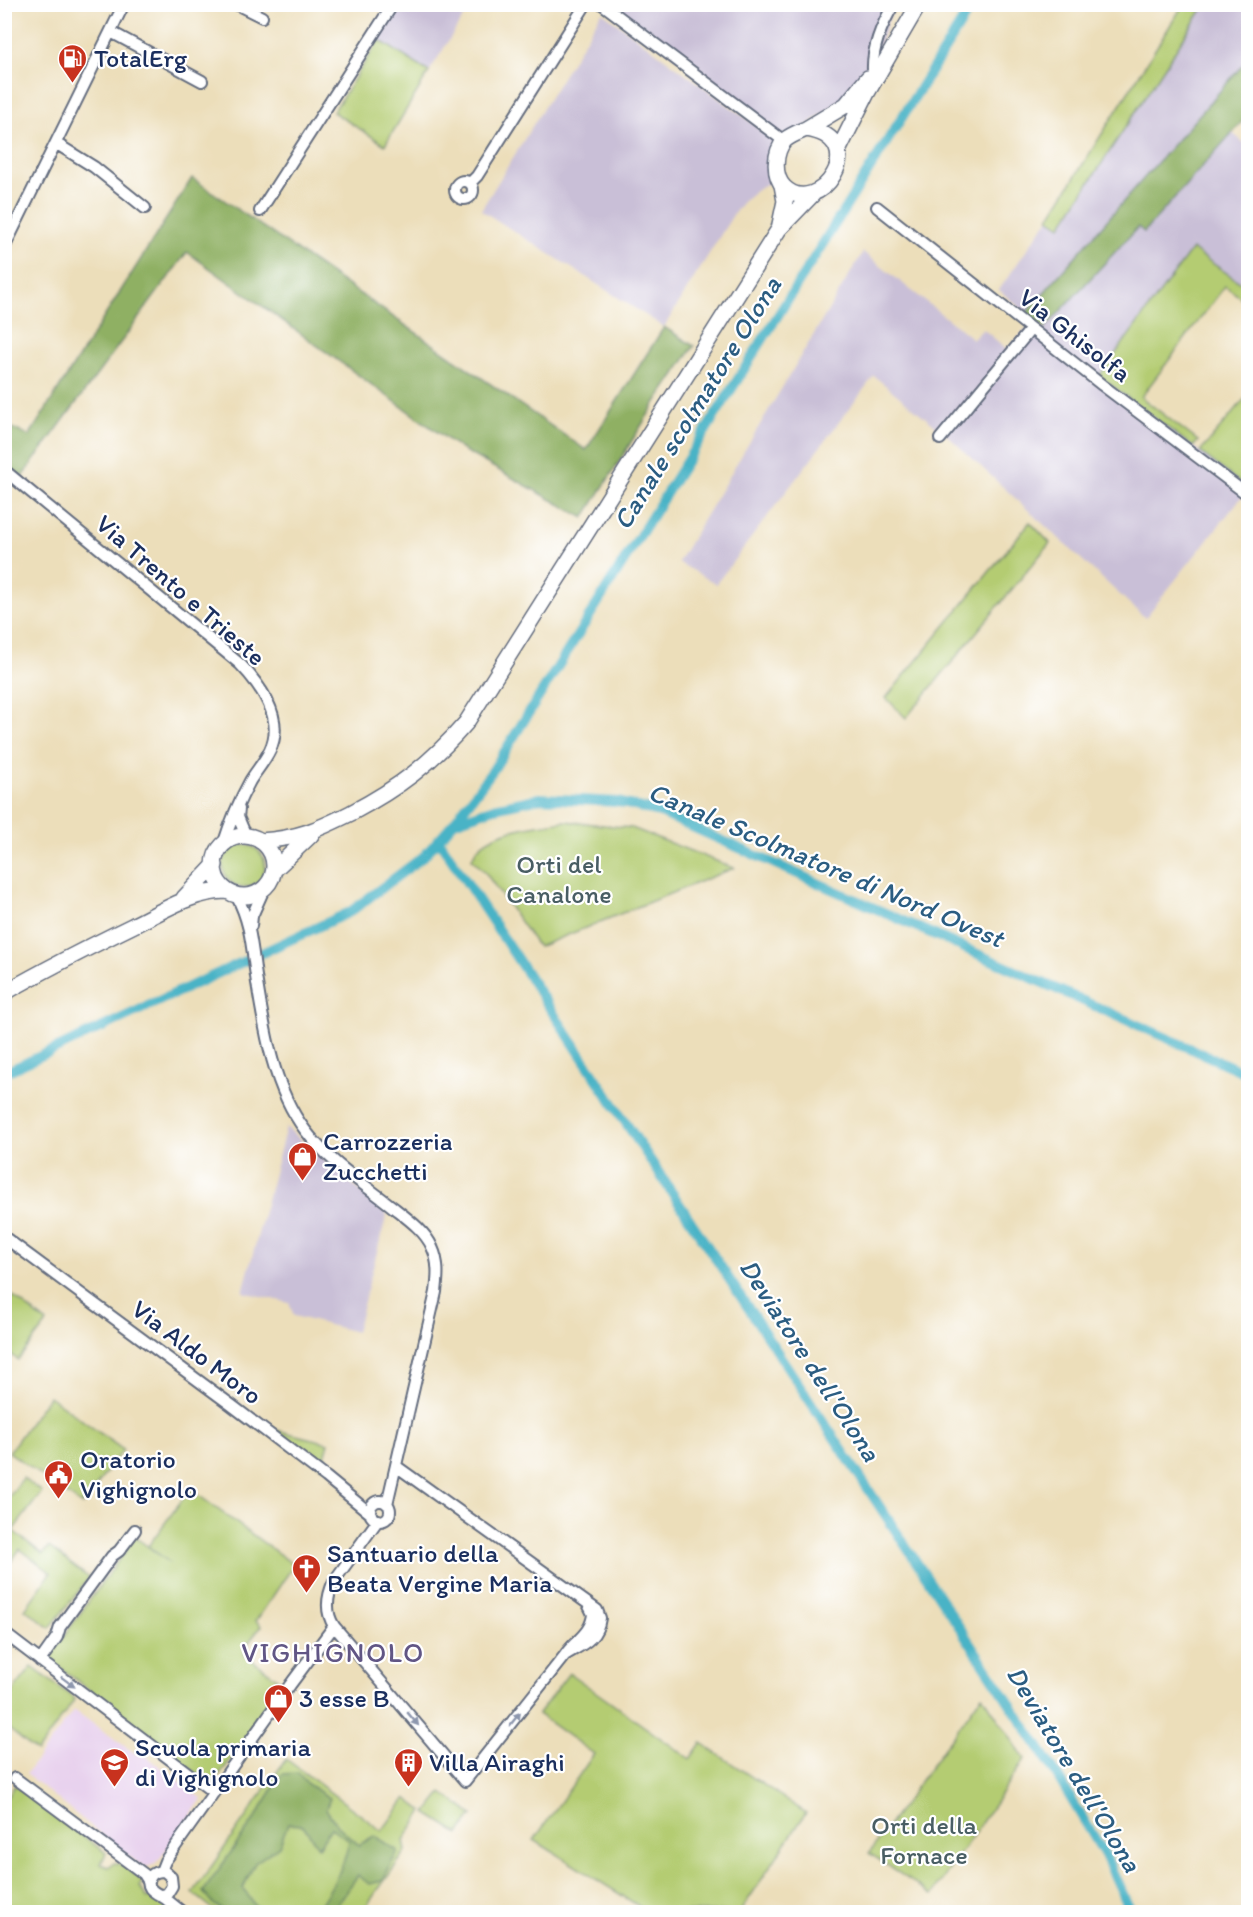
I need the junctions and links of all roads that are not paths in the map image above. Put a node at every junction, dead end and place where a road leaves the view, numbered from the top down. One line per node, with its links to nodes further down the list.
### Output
1 (124, 4): 10 (street)
2 (236, 4): 8 (street)
3 (393, 4): 22 (street)
4 (586, 4): 17 (street)
5 (602, 4): 14 (street)
6 (894, 4): 11 (street)
7 (919, 4): 9 (main road)
8 (262, 17)
9 (908, 22): 11 (main road); 16 (main road)
10 (111, 32): 12 (street); 15 (street)
11 (873, 70): 13 (main road)
12 (202, 81)
13 (806, 129): 14 (main road); 16 (main road)
14 (784, 141): 18 (main road)
15 (57, 144): 21 (street); 24 (street)
16 (838, 151): 19 (main road)
17 (470, 183)
18 (782, 185): 19 (main road); 23 (main road)
19 (813, 194): 23 (main road)
20 (877, 207): 25 (street, Via Ghisolfa)
21 (146, 208)
22 (260, 211)
23 (779, 229): 30 (main road)
24 (4, 248)
25 (1031, 329): 26 (street); 28 (street, Via Ghisolfa)
26 (939, 438)
27 (4, 470): 29 (street, Via Trento e Trieste)
28 (1248, 495)
29 (240, 800): 31 (street); 32 (street, Via Trento e Trieste)
30 (316, 831): 31 (main road); 34 (main road)
31 (253, 839): 32 (main road); 34 (main road)
32 (223, 845): 33 (main road)
33 (214, 865): 36 (main road); 37 (main road)
34 (274, 870): 35 (main road)
35 (264, 889): 36 (main road); 38 (street)
36 (231, 893): 37 (main road); 38 (street)
37 (180, 903): 39 (main road)
38 (251, 932): 41 (street)
39 (4, 993)
40 (4, 1238): 42 (street, Via Aldo Moro)
41 (396, 1466): 42 (street); 44 (street, one-way to 41)
42 (377, 1512): 44 (street)
43 (135, 1530): 46 (street)
44 (334, 1626): 48 (street)
45 (4, 1633): 46 (street)
46 (39, 1660): 48 (street, one-way to 48)
47 (15, 1778): 49 (street)
48 (213, 1792): 49 (street)
49 (156, 1873): 50 (street); 51 (street)
50 (171, 1889): 51 (street); 53 (street)
51 (161, 1895): 52 (street)
52 (182, 1912)
53 (190, 1912)

